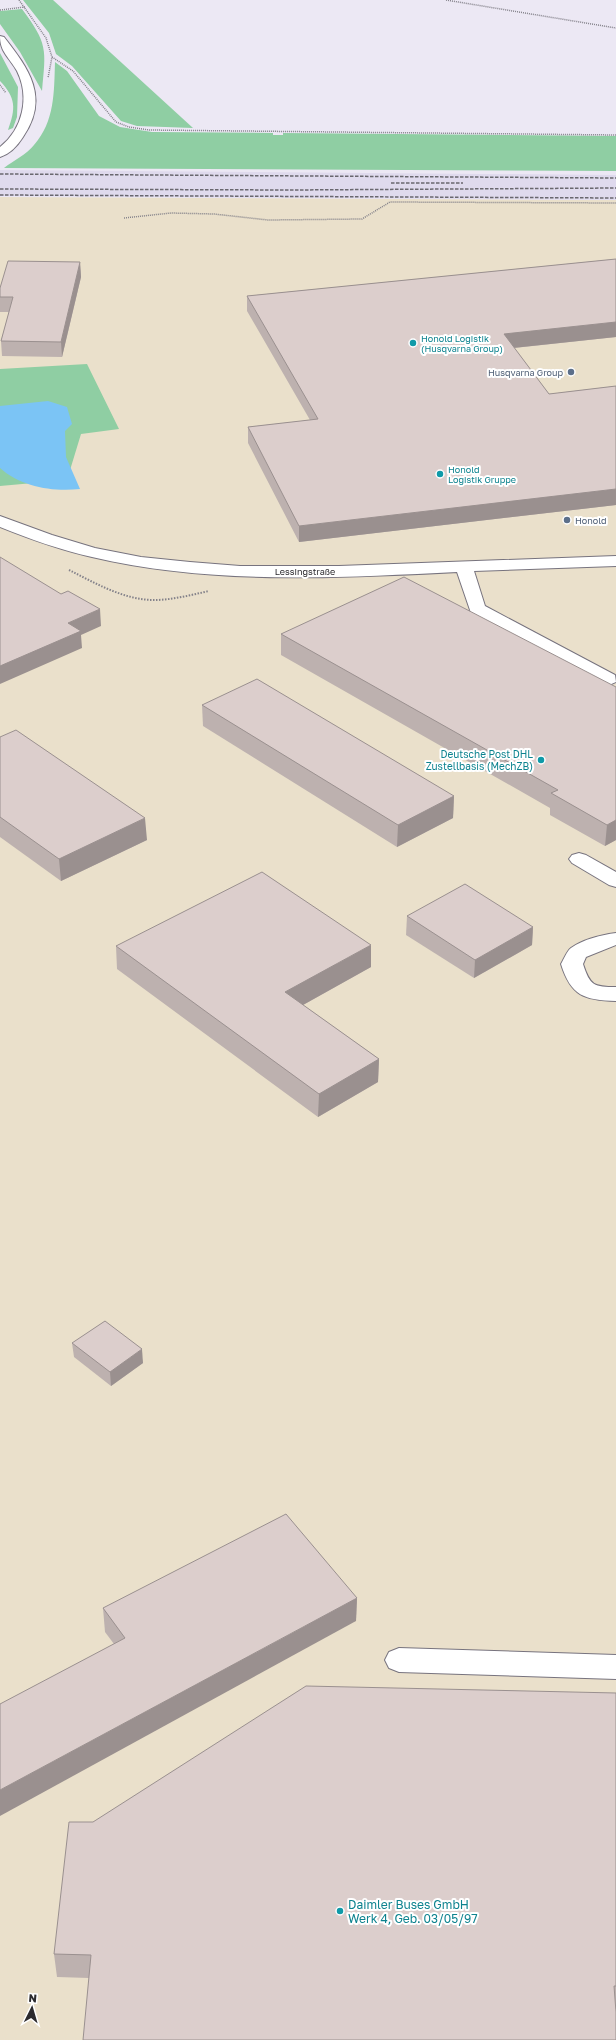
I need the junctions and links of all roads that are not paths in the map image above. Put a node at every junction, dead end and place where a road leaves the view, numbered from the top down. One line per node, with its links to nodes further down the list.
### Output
1 (0, 39): 2 (street)
2 (0, 153)
3 (0, 521): 5 (street, Lessingstraße)
4 (616, 561): 5 (street, Lessingstraße)
5 (464, 567): 6 (street)
6 (609, 679)
7 (579, 859): 8 (street)
8 (616, 881)
9 (616, 939): 10 (street)
10 (616, 994)
11 (399, 1660): 12 (street)
12 (616, 1667)

